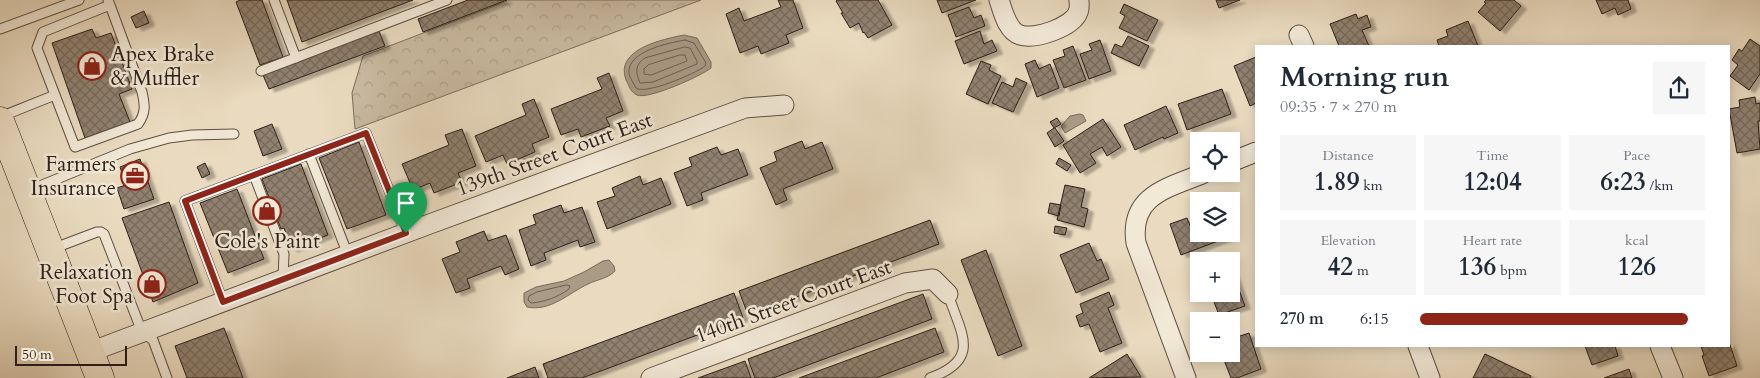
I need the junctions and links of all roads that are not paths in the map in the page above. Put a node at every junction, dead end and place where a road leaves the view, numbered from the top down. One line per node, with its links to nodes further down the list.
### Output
1 (79, 0): 7 (lane)
2 (274, 0): 8 (lane)
3 (447, 0): 8 (lane)
4 (999, 0): 5 (street)
5 (1079, 0)
6 (109, 2): 10 (lane); 10 (lane)
7 (0, 30)
8 (296, 58): 9 (lane)
9 (262, 71)
10 (55, 96): 12 (lane)
11 (784, 105): 20 (street, 139th Street Court East)
12 (1, 127): 19 (main road)
13 (234, 134): 19 (lane)
14 (1255, 152): 16 (street)
15 (309, 154): 17 (lane); 20 (lane); 22 (lane)
16 (1240, 158)
17 (254, 175): 23 (lane); 25 (lane)
18 (1190, 179): 34 (street)
19 (27, 191): 21 (main road)
20 (406, 233): 22 (street, 139th Street Court East)
21 (50, 250): 26 (lane); 29 (main road)
22 (348, 254): 23 (street, 139th Street Court East)
23 (283, 279): 25 (street, 139th Street Court East)
24 (948, 294): 32 (street, 140th Street Court East); 33 (lane)
25 (223, 302): 26 (street, 139th Street Court East)
26 (142, 332): 29 (street, 139th Street Court East); 31 (lane)
27 (1418, 347): 35 (street)
28 (1660, 347): 36 (street)
29 (90, 352): 30 (main road)
30 (100, 378)
31 (167, 378)
32 (651, 378)
33 (930, 378)
34 (1186, 378)
35 (1430, 378)
36 (1672, 378)

